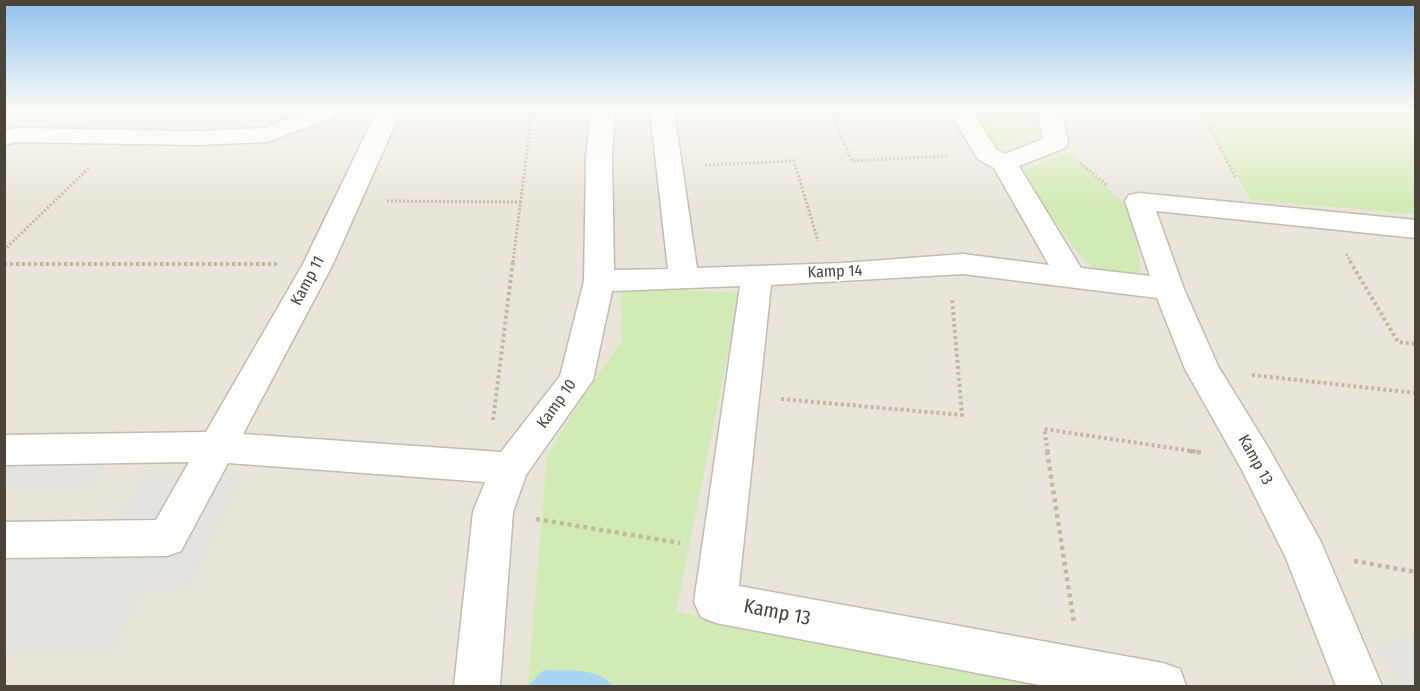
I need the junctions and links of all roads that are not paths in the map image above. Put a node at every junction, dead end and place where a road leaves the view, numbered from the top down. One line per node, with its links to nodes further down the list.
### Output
1 (375, 143): 13 (street, Kamp 11)
2 (600, 143): 11 (street, Kamp 10)
3 (666, 143): 10 (street)
4 (985, 143): 6 (street)
5 (1056, 143): 6 (street)
6 (996, 158): 9 (street)
7 (1416, 229): 12 (street)
8 (758, 275): 9 (street, Kamp 14); 10 (street, Kamp 14); 18 (street, Kamp 13)
9 (1070, 277): 12 (street, Kamp 14)
10 (684, 279): 11 (street, Kamp 14)
11 (599, 281): 15 (street, Kamp 10)
12 (1169, 289): 19 (street, Kamp 13)
13 (219, 447): 14 (street); 15 (street); 16 (street, Kamp 11)
14 (4, 450)
15 (498, 467): 17 (street, Kamp 10)
16 (4, 540)
17 (477, 687)
18 (1162, 687)
19 (1359, 687)

